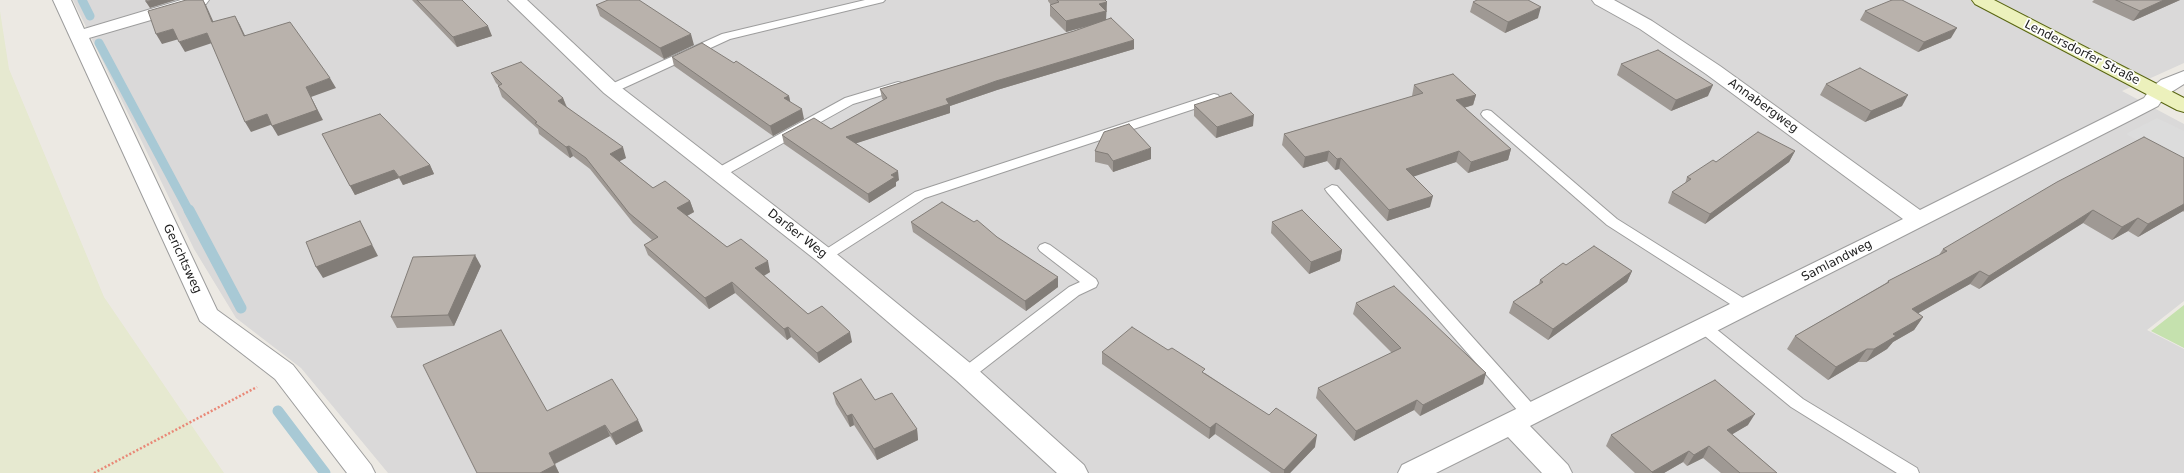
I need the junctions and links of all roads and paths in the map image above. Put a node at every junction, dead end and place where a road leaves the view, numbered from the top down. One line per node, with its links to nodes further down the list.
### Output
1 (62, 0): 7 (street, Gerichtsweg)
2 (200, 0): 7 (street)
3 (517, 0): 10 (street, Darßer Weg)
4 (879, 0): 10 (lane)
5 (1601, 0): 17 (street, Annabergweg)
6 (1981, 0): 11 (street, Lendersdorfer Straße)
7 (78, 36): 22 (street, Gerichtsweg)
8 (2184, 76): 11 (street, Samlandweg)
9 (907, 84): 15 (lane)
10 (611, 89): 15 (street, Darßer Weg)
11 (2158, 92): 13 (street, Lendersdorfer Straße); 17 (street, Samlandweg)
12 (1214, 98): 19 (lane)
13 (2184, 106)
14 (1487, 114): 20 (lane)
15 (719, 173): 19 (street, Darßer Weg)
16 (1332, 189): 24 (lane)
17 (1919, 220): 20 (street, Samlandweg)
18 (1045, 248): 23 (lane)
19 (825, 256): 23 (street, Darßer Weg)
20 (1746, 308): 21 (street, Samlandweg)
21 (1705, 328): 24 (street, Samlandweg); 30 (lane)
22 (284, 372): 25 (path); 26 (street, Gerichtsweg)
23 (966, 374): 27 (street, Darßer Weg)
24 (1521, 419): 28 (street, Samlandweg); 29 (street)
25 (94, 473)
26 (362, 473)
27 (1075, 473)
28 (1411, 473)
29 (1559, 473)
30 (1911, 473)

